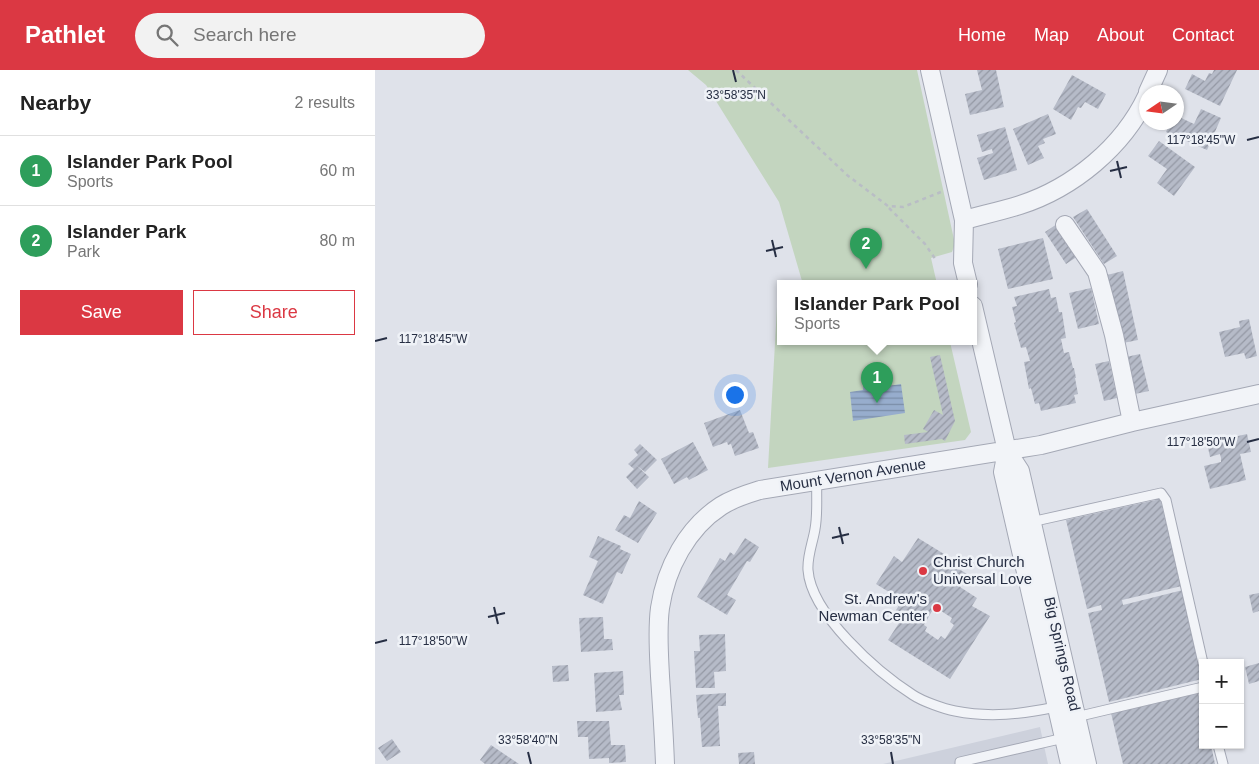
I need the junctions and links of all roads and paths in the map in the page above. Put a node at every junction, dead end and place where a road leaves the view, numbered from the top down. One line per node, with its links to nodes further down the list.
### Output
1 (736, 70): 7 (path)
2 (930, 70): 6 (street)
3 (1158, 70): 4 (street)
4 (1151, 85)
5 (1139, 112): 8 (street)
6 (956, 186): 7 (path); 8 (street)
7 (888, 206): 10 (path)
8 (964, 220): 11 (street)
9 (1065, 225): 14 (street)
10 (937, 260)
11 (967, 280)
12 (977, 323): 15 (street)
13 (1259, 394): 14 (street, Mount Vernon Avenue)
14 (1132, 422): 15 (street, Mount Vernon Avenue)
15 (1007, 451): 16 (street, Mount Vernon Avenue); 17 (street, Big Springs Road); 20 (street, Big Springs Road)
16 (817, 479): 20 (lane); 25 (street, Mount Vernon Avenue)
17 (1031, 522): 18 (lane); 21 (street, Big Springs Road)
18 (1202, 659)
19 (1199, 688): 21 (lane)
20 (1056, 707): 22 (street, Big Springs Road)
21 (1076, 717): 28 (street, Big Springs Road)
22 (1064, 738): 24 (lane); 27 (street, Big Springs Road)
23 (1219, 749): 29 (lane)
24 (960, 763): 26 (lane)
25 (665, 764)
26 (949, 764)
27 (1070, 764)
28 (1087, 764)
29 (1223, 764)

